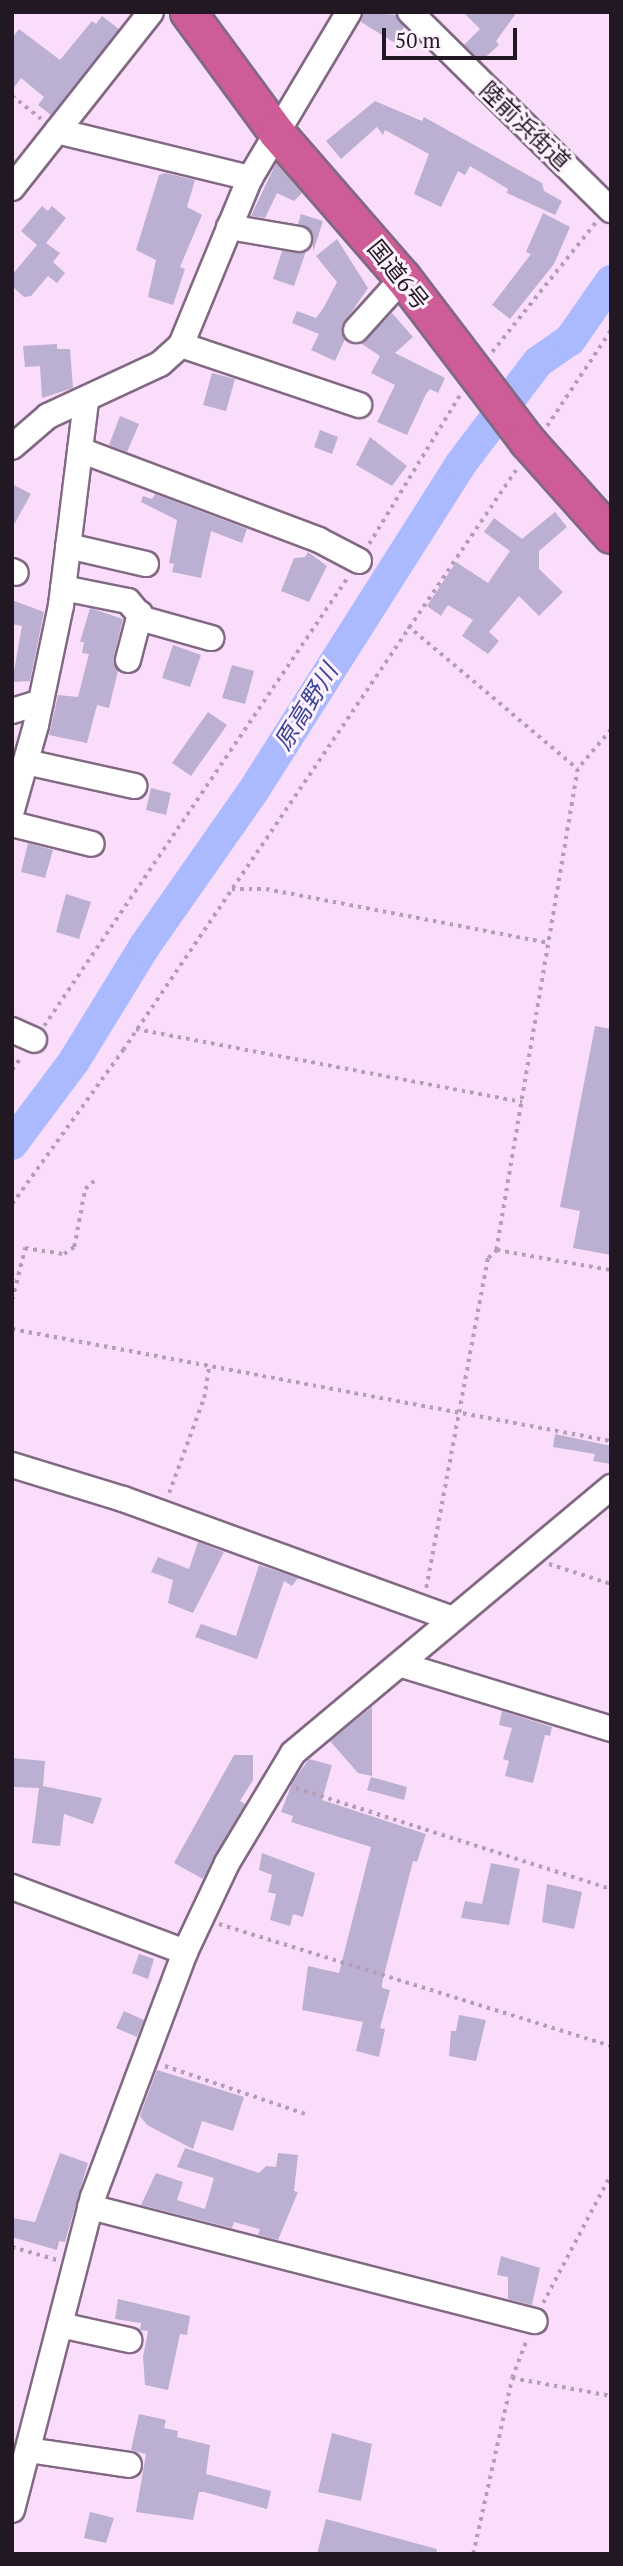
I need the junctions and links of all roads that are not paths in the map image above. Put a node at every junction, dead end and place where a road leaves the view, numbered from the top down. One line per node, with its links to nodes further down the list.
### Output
1 (151, 12): 5 (street)
2 (188, 12): 6 (highway, 国道6号)
3 (349, 12): 6 (street)
4 (410, 12): 9 (street, 陸前浜街道)
5 (57, 131): 7 (street); 8 (street)
6 (276, 131): 7 (street); 12 (highway, 国道6号)
7 (250, 178): 10 (street)
8 (12, 188)
9 (609, 208)
10 (229, 227): 11 (street); 14 (street)
11 (299, 239)
12 (403, 278): 13 (street); 19 (highway, 国道6号)
13 (356, 330)
14 (181, 345): 15 (street); 16 (street)
15 (86, 402): 17 (street); 18 (street)
16 (359, 405)
17 (12, 447)
18 (80, 450): 20 (street); 21 (street)
19 (611, 535)
20 (68, 546): 22 (street); 23 (street)
21 (359, 561)
22 (146, 564)
23 (63, 588): 24 (street); 27 (street)
24 (140, 614): 25 (street); 26 (street)
25 (211, 638)
26 (128, 660)
27 (41, 702): 28 (street); 29 (street)
28 (12, 711)
29 (26, 761): 30 (street); 31 (street)
30 (134, 786)
31 (12, 810)
32 (12, 824): 33 (street)
33 (92, 845)
34 (12, 1465): 36 (street)
35 (611, 1487): 36 (street)
36 (452, 1619): 37 (street)
37 (402, 1665): 38 (street); 40 (street)
38 (611, 1729)
39 (12, 1888): 40 (street)
40 (185, 1952): 41 (street)
41 (90, 2207): 42 (street); 43 (street)
42 (535, 2321)
43 (60, 2325): 44 (street); 45 (street)
44 (129, 2340)
45 (28, 2450): 46 (street); 47 (street)
46 (129, 2465)
47 (12, 2510)

